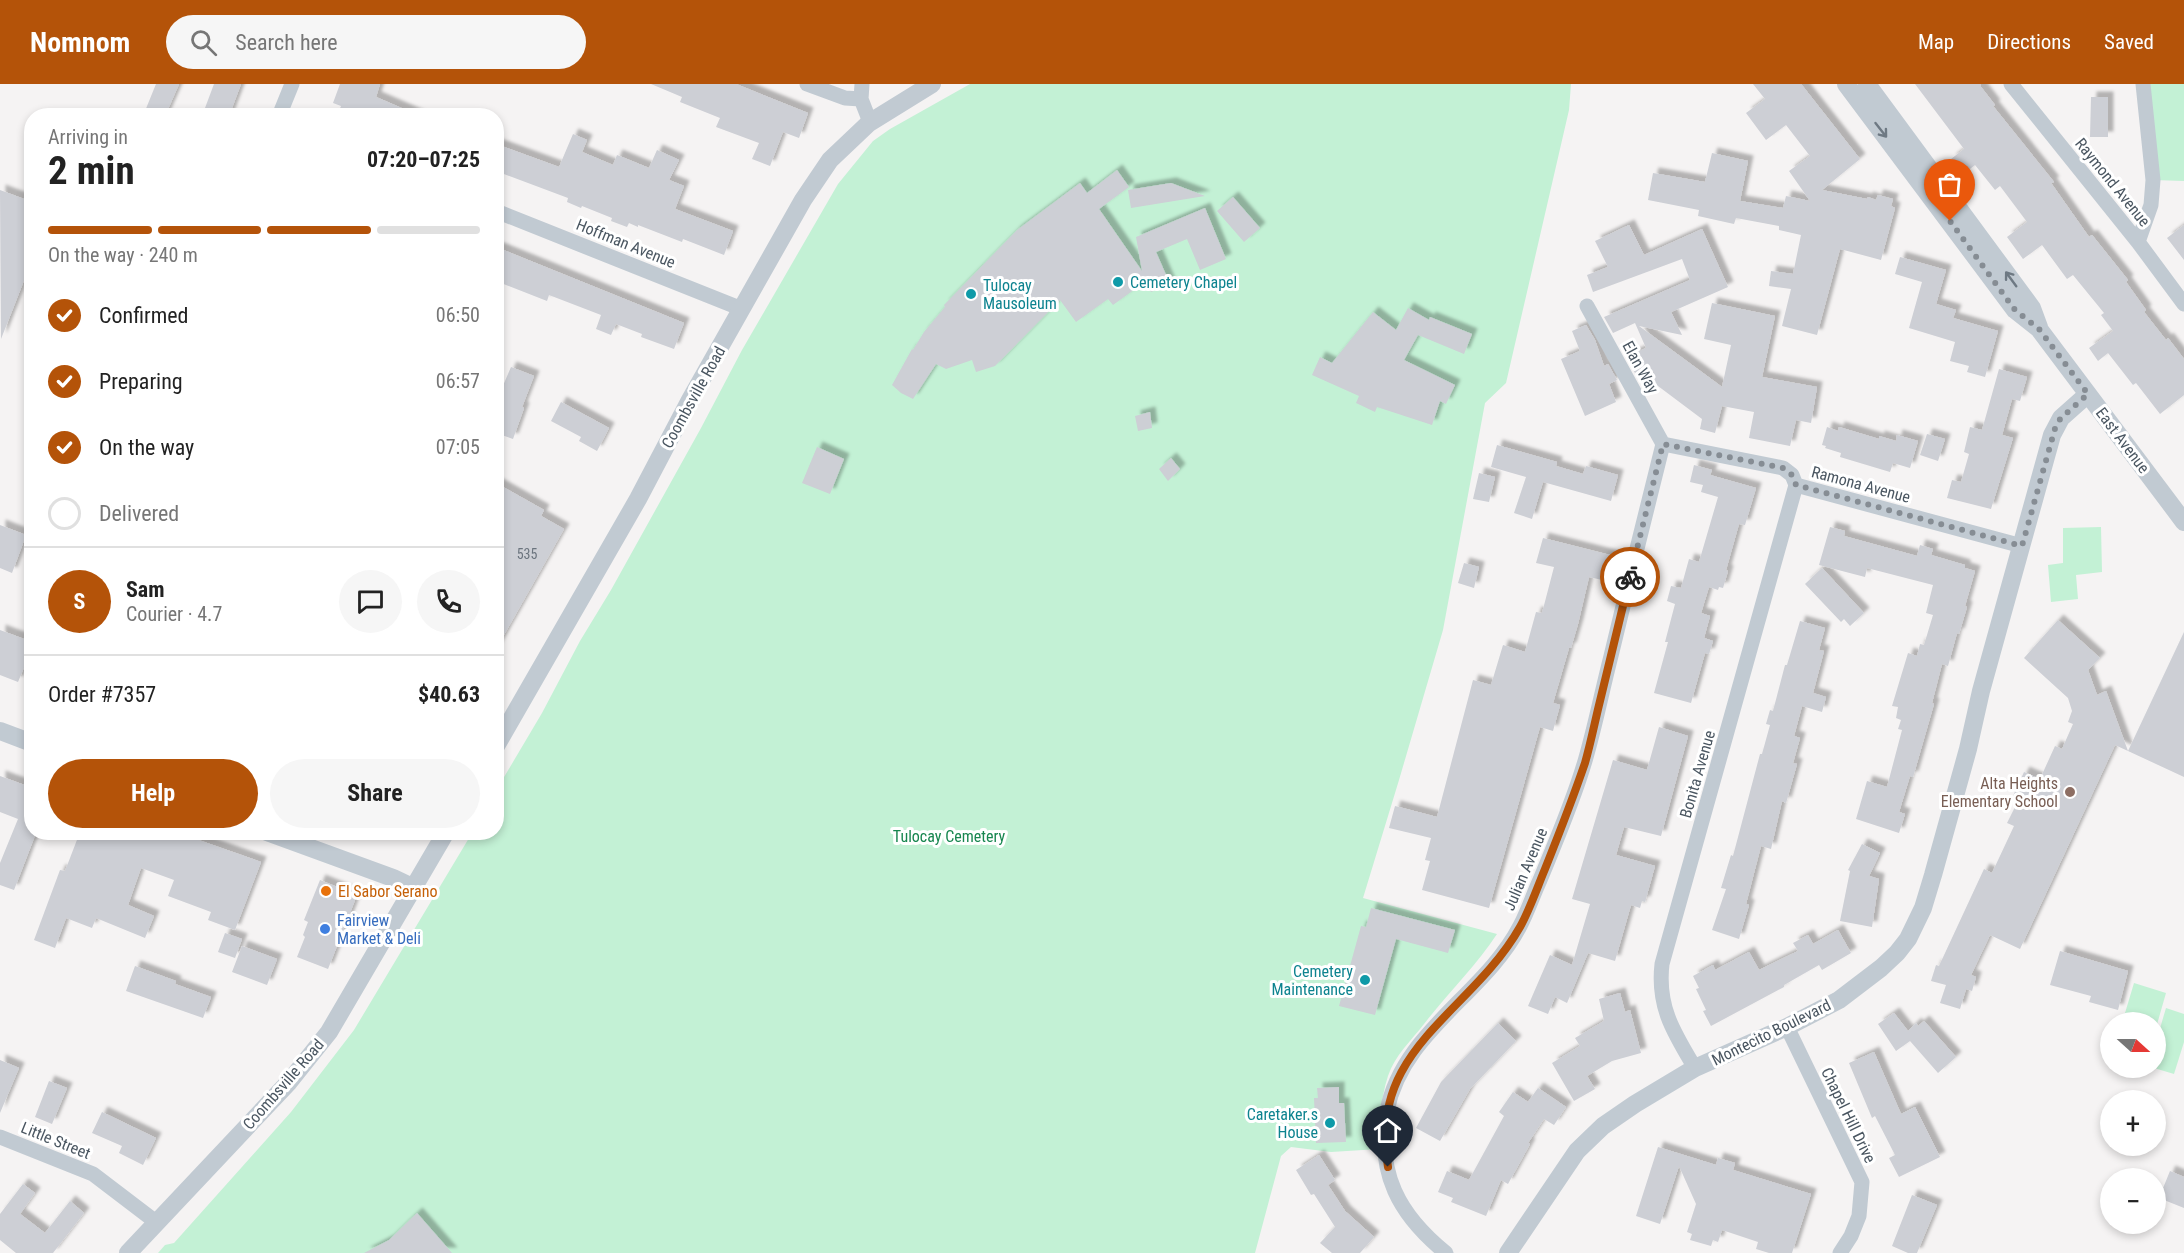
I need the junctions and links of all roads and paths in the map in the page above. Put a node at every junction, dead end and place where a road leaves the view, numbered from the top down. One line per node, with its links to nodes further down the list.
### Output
1 (292, 84): 9 (street)
2 (807, 84): 8 (street)
3 (932, 84): 10 (street, Coombsville Road)
4 (1846, 84): 16 (street, East Avenue, one-way to 16)
5 (1867, 84): 16 (street, East Avenue, one-way to 5)
6 (2011, 84): 12 (street, Raymond Avenue)
7 (2143, 84): 12 (street)
8 (862, 91): 10 (street)
9 (282, 108)
10 (870, 122): 15 (street, Coombsville Road)
11 (504, 214): 15 (street, Hoffman Avenue)
12 (2138, 242): 13 (street, Raymond Avenue)
13 (2184, 304)
14 (1587, 306): 18 (street, Elan Way)
15 (742, 309): 23 (street, Coombsville Road)
16 (2039, 329): 17 (street, East Avenue)
17 (2088, 394): 20 (street, East Avenue); 21 (street, Montecito Boulevard)
18 (1663, 444): 19 (street, Ramona Avenue); 33 (street, Julian Avenue)
19 (1796, 485): 21 (street, Ramona Avenue); 29 (street, Bonita Avenue)
20 (2184, 522)
21 (2022, 546): 28 (street, Montecito Boulevard)
22 (0, 731): 24 (street)
23 (504, 732)
24 (24, 740)
25 (289, 840): 27 (street)
26 (441, 840): 27 (street, Coombsville Road)
27 (414, 888): 31 (street, Coombsville Road)
28 (1787, 1028): 29 (street, Montecito Boulevard); 35 (street, Chapel Hill Drive)
29 (1695, 1068): 34 (street, Montecito Boulevard)
30 (0, 1137): 31 (street, Little Street)
31 (156, 1222): 32 (street, Coombsville Road)
32 (128, 1253)
33 (1446, 1253)
34 (1508, 1253)
35 (1840, 1253)

